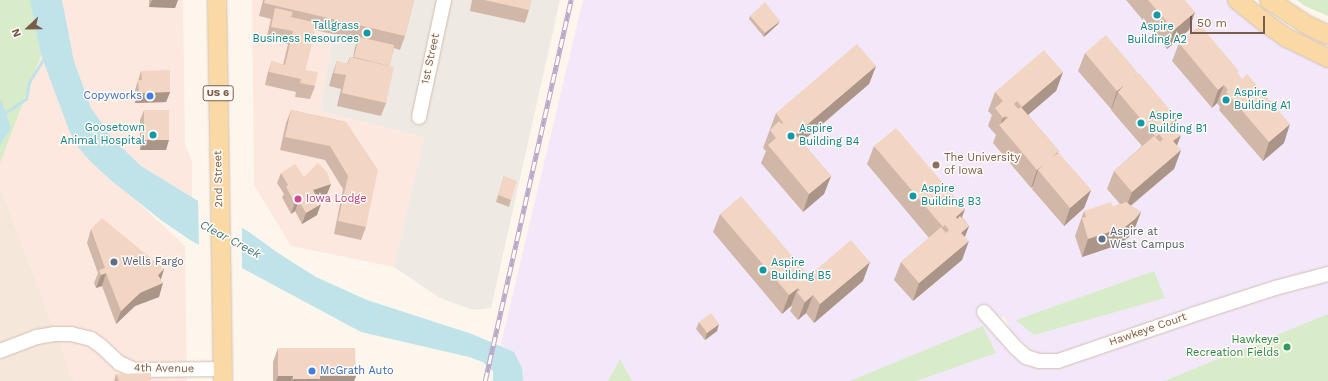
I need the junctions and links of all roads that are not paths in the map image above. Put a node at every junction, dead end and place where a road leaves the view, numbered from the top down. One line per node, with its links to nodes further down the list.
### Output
1 (217, 0): 11 (main road, 2nd Street / US 6)
2 (444, 0): 7 (street, 1st Street)
3 (1237, 0): 6 (main road)
4 (1269, 0): 5 (main road)
5 (1328, 35)
6 (1328, 58)
7 (419, 117)
8 (1328, 274): 9 (street, Hawkeye Court)
9 (984, 312)
10 (0, 351): 11 (street, 4th Avenue)
11 (223, 375)

